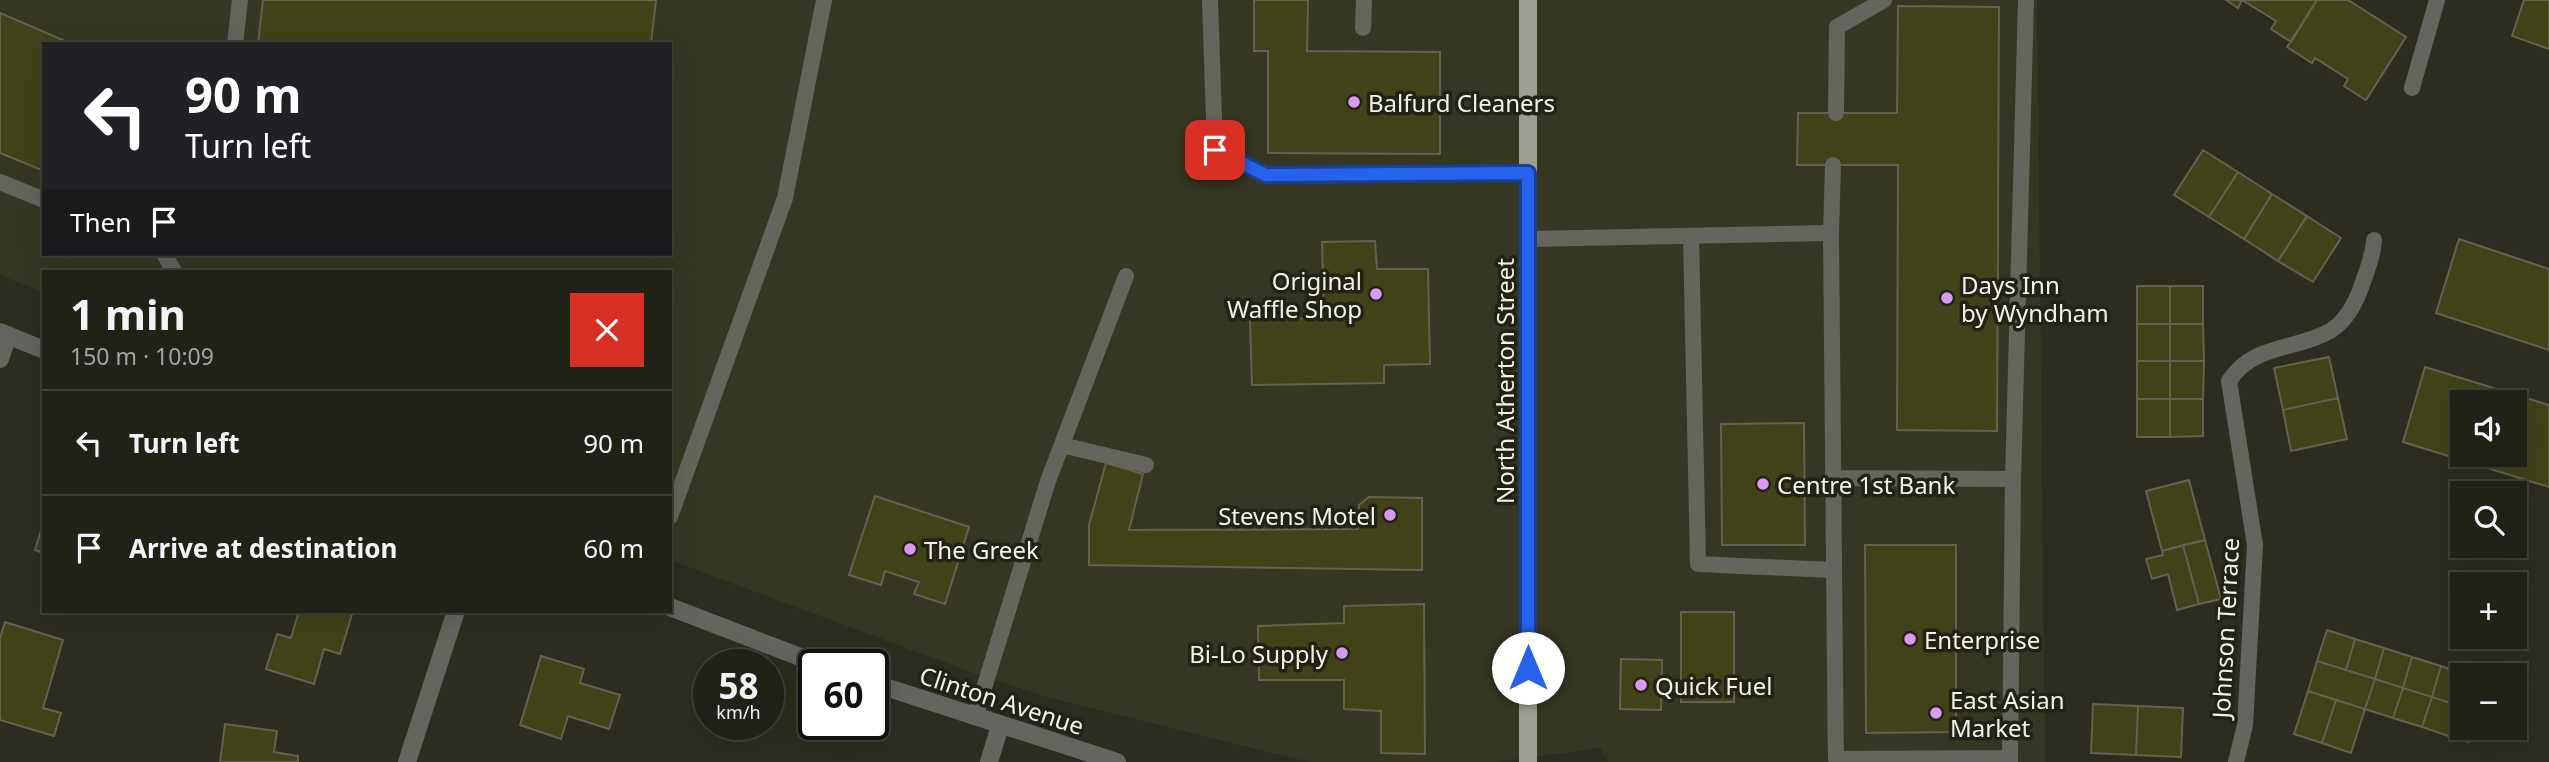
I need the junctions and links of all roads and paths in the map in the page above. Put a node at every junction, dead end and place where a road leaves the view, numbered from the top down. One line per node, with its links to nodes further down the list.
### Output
1 (240, 0): 10 (lane)
2 (824, 0): 29 (lane)
3 (1210, 0): 14 (lane)
4 (1364, 0): 9 (lane)
5 (1528, 0): 14 (main road, North Atherton Street)
6 (1884, 0): 12 (lane)
7 (2026, 0): 28 (lane)
8 (2437, 0): 11 (lane)
9 (1363, 28)
10 (235, 42)
11 (2412, 88)
12 (1836, 113)
13 (1833, 165): 17 (lane)
14 (1528, 173): 19 (main road, North Atherton Street)
15 (0, 182): 16 (lane)
16 (42, 199)
17 (1831, 233): 18 (lane); 27 (lane)
18 (1691, 236): 19 (lane); 30 (lane)
19 (1528, 239): 41 (main road, North Atherton Street)
20 (2374, 240): 42 (lane, Johnson Terrace)
21 (1126, 275): 25 (lane)
22 (4, 334): 23 (street); 24 (street)
23 (42, 349)
24 (0, 359)
25 (1062, 445): 26 (lane); 35 (lane)
26 (1146, 465)
27 (1835, 478): 28 (lane); 30 (lane)
28 (2014, 479): 37 (lane)
29 (672, 512)
30 (1833, 569): 37 (lane)
31 (672, 608): 33 (street)
32 (455, 613): 38 (street)
33 (798, 656)
34 (889, 688): 35 (street, Clinton Avenue)
35 (975, 717): 36 (street, Clinton Avenue)
36 (1000, 726): 39 (street); 40 (street, Clinton Avenue)
37 (2010, 760)
38 (407, 762)
39 (989, 762)
40 (1117, 762)
41 (1528, 762)
42 (2236, 762)

